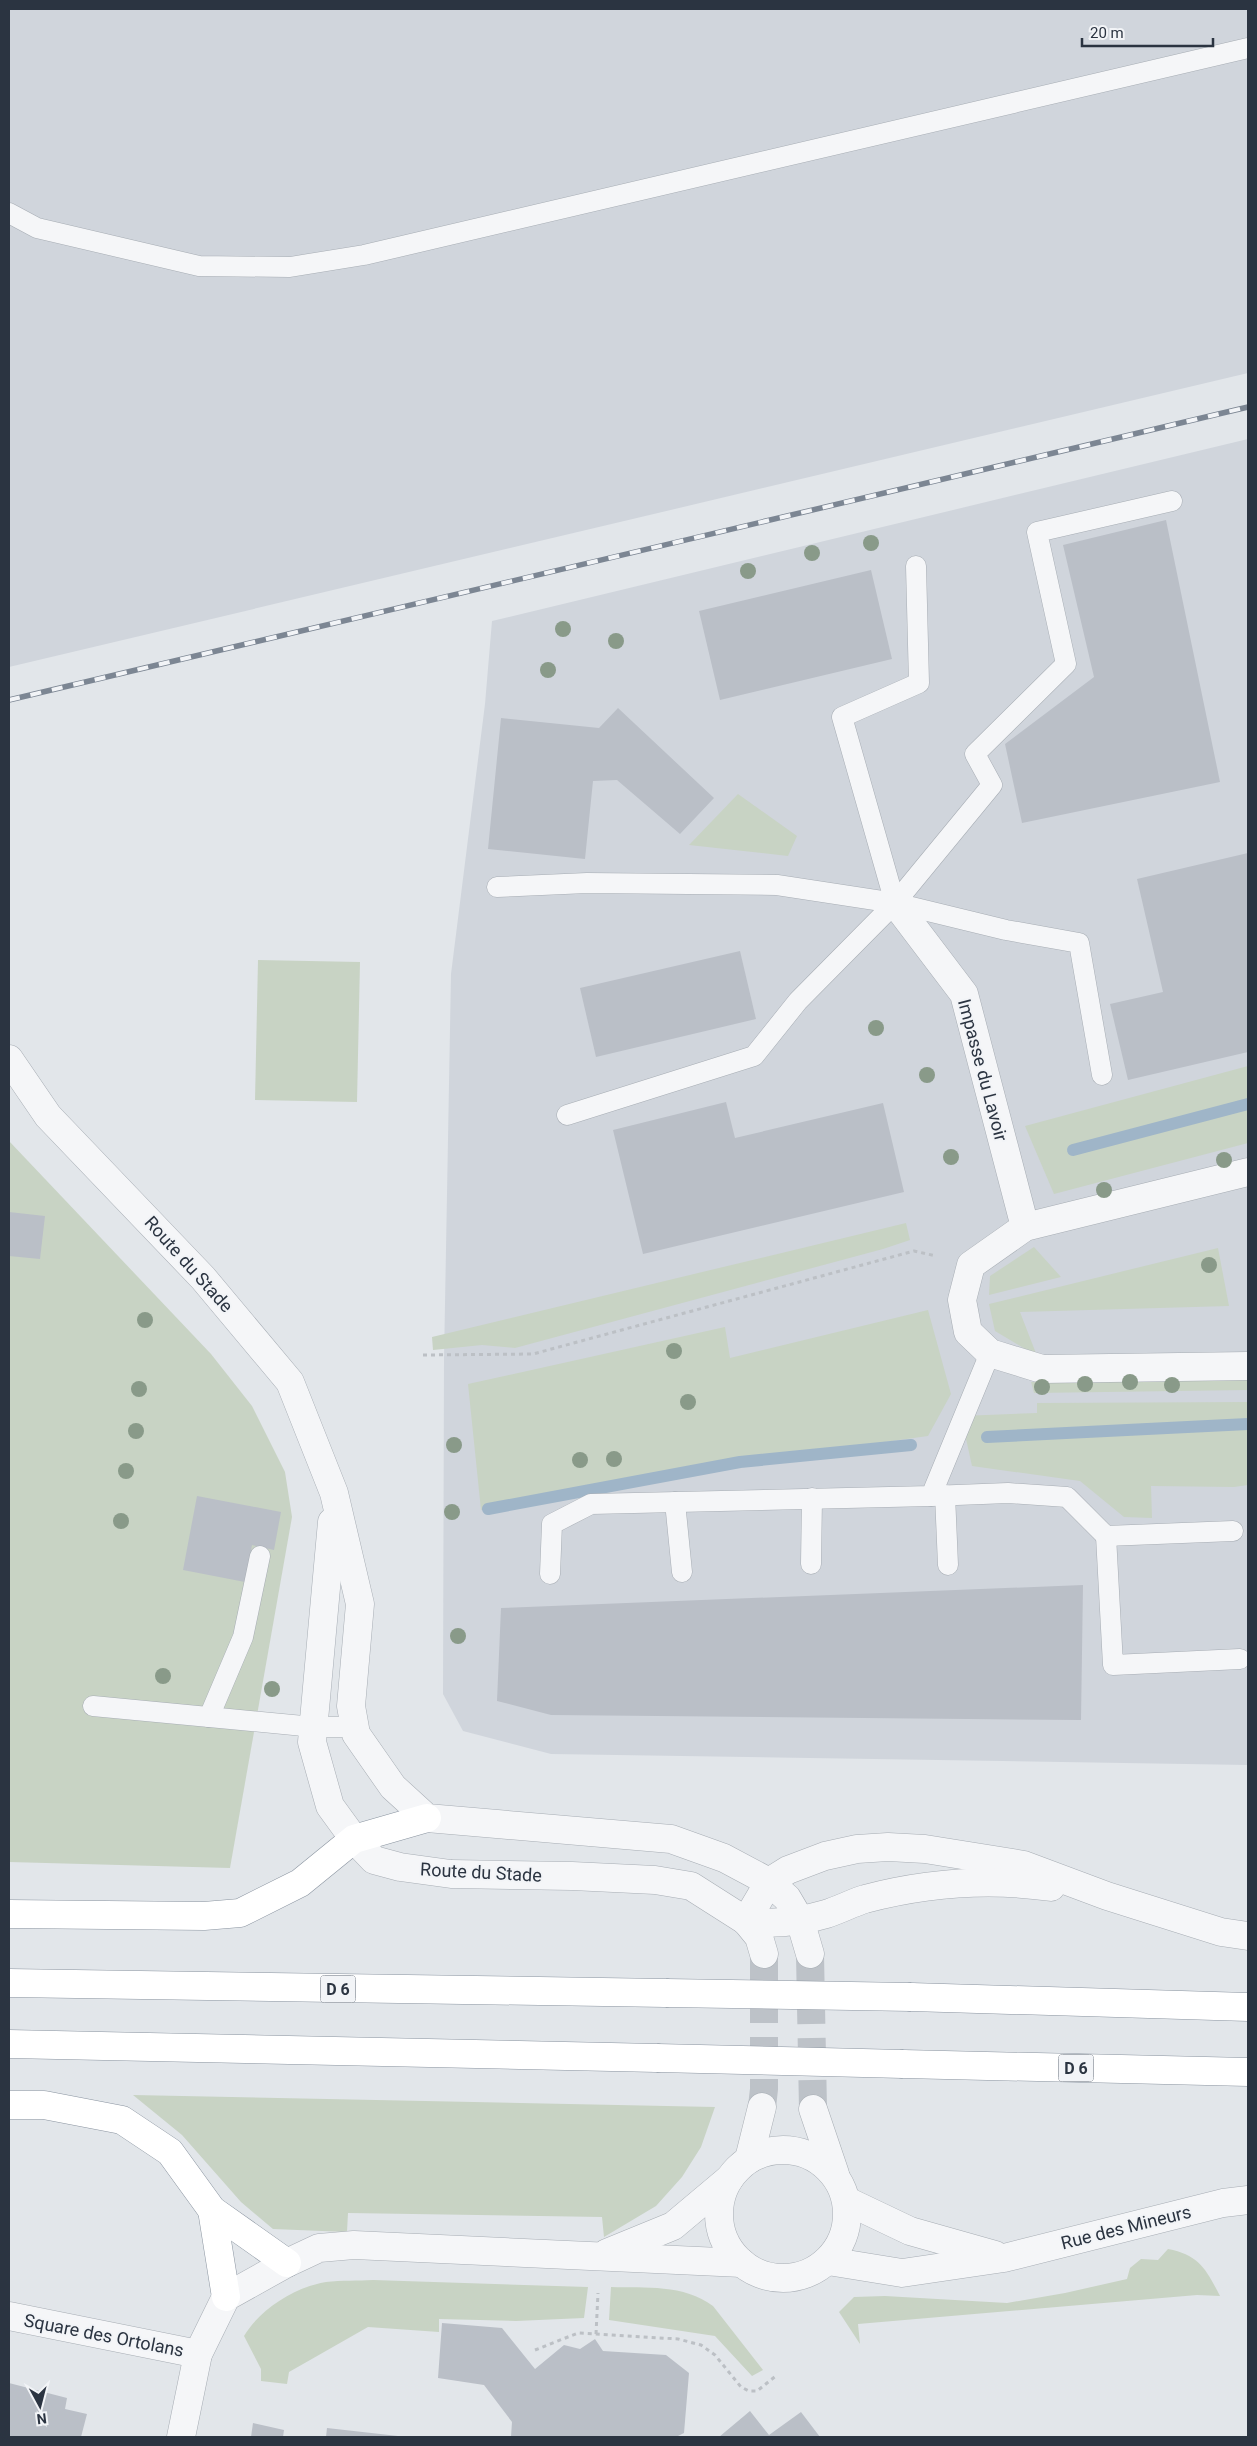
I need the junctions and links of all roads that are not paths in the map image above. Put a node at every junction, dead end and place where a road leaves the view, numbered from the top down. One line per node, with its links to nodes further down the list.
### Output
1 (1247, 52): 2 (lane)
2 (9, 213)
3 (1172, 501): 6 (lane)
4 (916, 566): 6 (lane)
5 (497, 887): 6 (lane)
6 (895, 903): 8 (lane); 9 (lane); 11 (street, Impasse du Lavoir)
7 (9, 1059): 14 (street, Route du Stade)
8 (1102, 1075)
9 (567, 1115)
10 (1248, 1172): 11 (street)
11 (1025, 1226): 12 (street)
12 (990, 1353): 13 (street); 15 (lane)
13 (1248, 1366)
14 (334, 1493): 28 (street, Route du Stade); 29 (street, Route du Stade)
15 (938, 1495): 16 (lane); 19 (lane); 22 (lane)
16 (812, 1498): 17 (lane); 21 (lane)
17 (675, 1502): 23 (lane); 24 (lane)
18 (1233, 1531): 19 (lane)
19 (1106, 1536): 25 (lane)
20 (260, 1556): 27 (lane)
21 (812, 1564)
22 (948, 1565)
23 (682, 1572)
24 (550, 1574)
25 (1240, 1658)
26 (93, 1706): 27 (lane)
27 (209, 1717): 28 (lane)
28 (314, 1727): 29 (lane); 31 (street, Route du Stade)
29 (355, 1727): 30 (street, Route du Stade)
30 (428, 1818): 31 (highway); 32 (street)
31 (354, 1838): 34 (highway); 36 (street, Route du Stade)
32 (769, 1882): 33 (street); 35 (street); 36 (street)
33 (1107, 1896): 35 (street); 37 (street)
34 (9, 1914)
35 (800, 1920): 36 (street); 39 (street)
36 (746, 1921): 38 (street, Route du Stade)
37 (1248, 1936)
38 (764, 1954)
39 (810, 1954)
40 (9, 1983): 41 (highway, D 6, bridge)
41 (1248, 2007)
42 (9, 2044): 43 (highway, D 6, bridge)
43 (1248, 2072)
44 (9, 2105): 51 (highway)
45 (762, 2107): 47 (street)
46 (813, 2109): 48 (street)
47 (740, 2168): 48 (street); 52 (street); 56 (street)
48 (834, 2174): 50 (street)
49 (1248, 2200): 53 (street, Rue des Mineurs)
50 (847, 2201): 53 (street); 54 (street)
51 (212, 2210): 55 (highway); 57 (highway)
52 (598, 2256): 55 (street); 56 (street)
53 (1004, 2258): 54 (street, Rue des Mineurs)
54 (828, 2261): 56 (street)
55 (287, 2263): 57 (street)
56 (742, 2263)
57 (226, 2297): 59 (street)
58 (9, 2316): 59 (street, Square des Ortolans)
59 (198, 2354): 60 (street)
60 (181, 2437)

